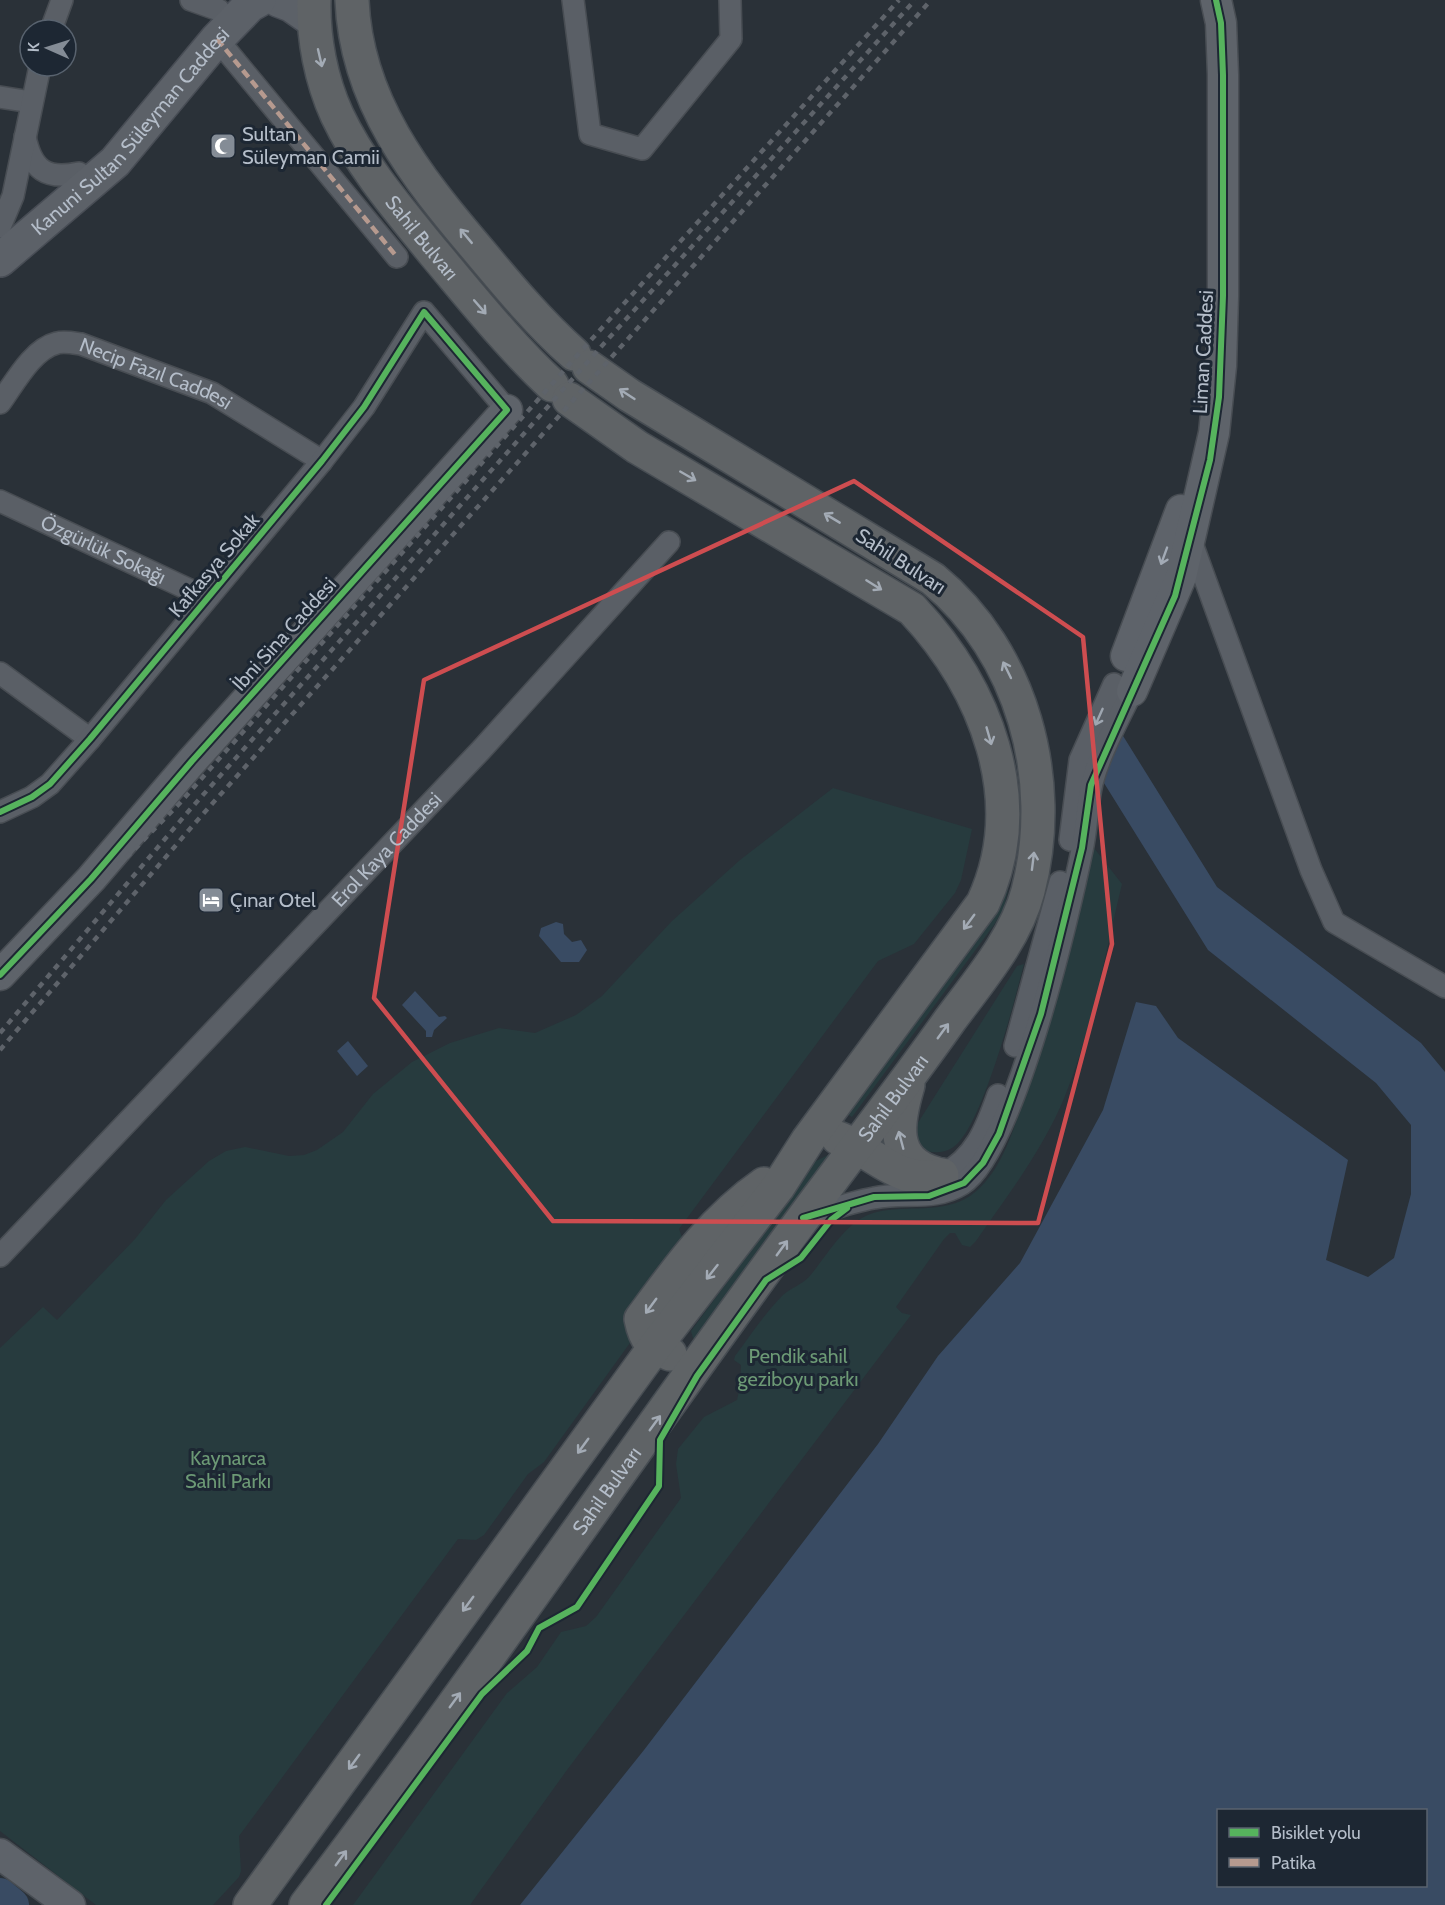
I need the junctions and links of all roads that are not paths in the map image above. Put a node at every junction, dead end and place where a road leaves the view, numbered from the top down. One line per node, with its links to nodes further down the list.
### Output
1 (62, 0): 11 (street)
2 (259, 0): 10 (main road, Kanuni Sultan Süleyman Caddesi)
3 (279, 0): 9 (main road)
4 (352, 0): 36 (highway, Sahil Bulvarı, one-way to 4)
5 (573, 0): 6 (street)
6 (730, 0)
7 (1197, 0): 30 (street, Liman Caddesi, one-way to 30)
8 (1216, 0): 26 (street, Liman Caddesi)
9 (314, 10): 37 (highway, Sahil Bulvarı, one-way to 37)
10 (213, 12): 16 (main road, Kanuni Sultan Süleyman Caddesi); 19 (street); 20 (main road, Kanuni Sultan Süleyman Caddesi)
11 (55, 18)
12 (37, 78): 14 (street)
13 (0, 97): 14 (street)
14 (31, 102): 15 (street)
15 (25, 136): 16 (street); 17 (street)
16 (79, 172): 18 (main road, Kanuni Sultan Süleyman Caddesi)
17 (0, 227)
18 (0, 236)
19 (397, 257)
20 (0, 260)
21 (424, 312): 23 (street, İbni Sina Caddesi); 24 (street, Kafkasya Sokak)
22 (0, 403): 24 (street, Necip Fazıl Caddesi)
23 (507, 411): 34 (street, İbni Sina Caddesi)
24 (322, 461): 28 (street, Kafkasya Sokak)
25 (3, 508): 28 (street, Özgürlük Sokağı)
26 (1190, 538): 30 (street, Liman Caddesi); 35 (street)
27 (669, 542): 41 (street, Erol Kaya Caddesi)
28 (207, 598): 31 (street, Kafkasya Sokak)
29 (0, 673): 31 (street)
30 (1123, 687): 32 (street)
31 (90, 739): 33 (street, Kafkasya Sokak)
32 (1093, 754): 39 (street); 40 (street)
33 (0, 812)
34 (0, 975)
35 (1445, 987)
36 (911, 1075): 38 (highway, Sahil Bulvarı); 39 (highway, one-way to 36)
37 (813, 1133): 38 (highway); 42 (highway, Sahil Bulvarı, one-way to 42)
38 (858, 1145): 39 (highway); 40 (highway, Sahil Bulvarı)
39 (942, 1175)
40 (803, 1218): 43 (highway, Sahil Bulvarı, one-way to 40)
41 (0, 1256)
42 (654, 1348): 43 (highway); 46 (highway, one-way to 46)
43 (697, 1365): 47 (highway, Sahil Bulvarı, one-way to 43)
44 (0, 1854): 45 (street)
45 (70, 1905)
46 (250, 1905)
47 (306, 1905)

